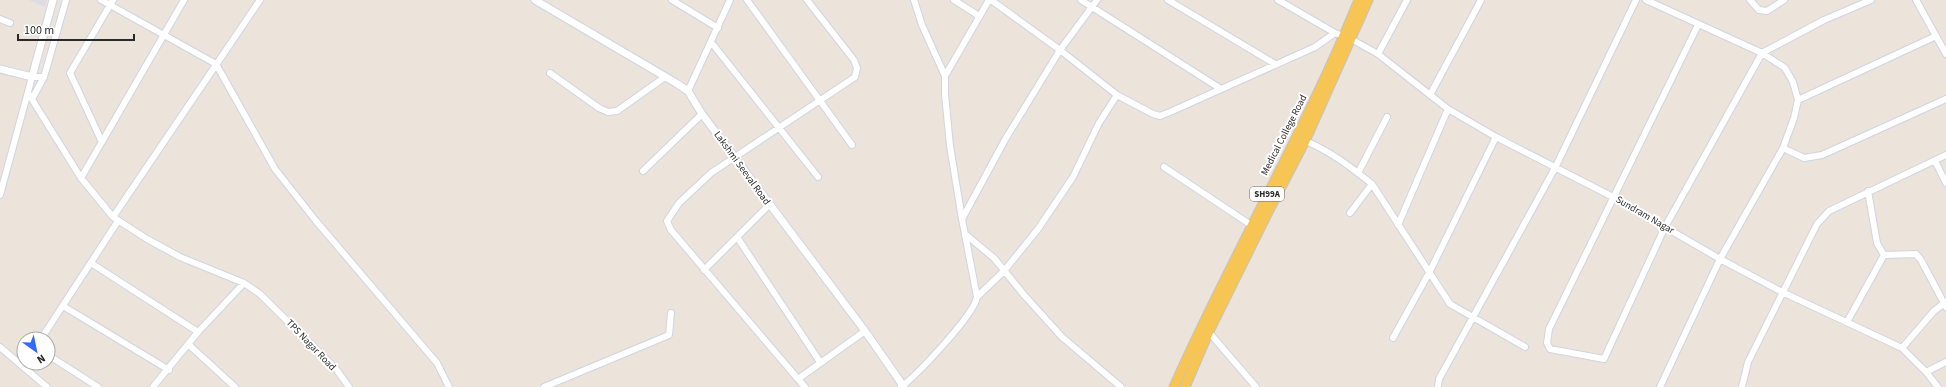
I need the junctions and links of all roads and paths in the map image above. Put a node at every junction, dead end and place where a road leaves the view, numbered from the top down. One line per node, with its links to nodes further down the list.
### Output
1 (53, 0): 48 (street)
2 (66, 0): 49 (street)
3 (101, 0): 28 (street)
4 (184, 0): 35 (street)
5 (260, 0): 43 (street)
6 (535, 0): 50 (street, Lakshmi Seeval Road)
7 (672, 0): 34 (street)
8 (730, 0): 34 (street)
9 (747, 0): 57 (street)
10 (807, 0): 57 (street)
11 (914, 0): 47 (street)
12 (954, 0): 30 (street)
13 (990, 0): 30 (street); 39 (street)
14 (1081, 0): 29 (street)
15 (1097, 0): 29 (street)
16 (1168, 0): 44 (street)
17 (1278, 0): 37 (street, Sundram Nagar)
18 (1359, 0): 37 (main road, Medical College Road / SH99A)
19 (1368, 0): 37 (main road, Medical College Road / SH99A)
20 (1407, 0): 41 (street)
21 (1481, 0): 54 (street)
22 (1636, 0): 72 (street)
23 (1646, 0): 33 (street)
24 (1750, 0): 25 (street)
25 (1784, 0)
26 (1871, 0): 40 (street)
27 (1916, 0): 36 (street)
28 (111, 2): 35 (street); 65 (street)
29 (1092, 7): 39 (street); 51 (street)
30 (979, 16): 47 (street)
31 (0, 19): 32 (street)
32 (10, 23)
33 (1698, 25): 40 (street); 81 (street)
34 (718, 28): 38 (street)
35 (165, 34): 43 (street); 65 (street)
36 (1936, 36): 42 (street); 58 (street)
37 (1344, 37): 41 (street, Sundram Nagar); 44 (street); 64 (main road, Medical College Road / SH99A); 86 (main road, Medical College Road / SH99A)
38 (711, 42): 52 (street); 62 (street)
39 (1060, 50): 53 (street); 85 (street)
40 (1762, 53): 58 (street); 88 (street)
41 (1378, 54): 54 (street, Sundram Nagar)
42 (1946, 54)
43 (216, 64): 84 (street); 128 (street)
44 (1275, 64): 51 (street)
45 (1, 72): 48 (street)
46 (550, 73): 50 (street)
47 (945, 76): 85 (street)
48 (32, 77): 49 (street); 55 (street)
49 (44, 77): 55 (street)
50 (665, 77): 52 (street, Lakshmi Seeval Road)
51 (1221, 89): 53 (street)
52 (688, 91): 60 (street, Lakshmi Seeval Road)
53 (1116, 95): 95 (street)
54 (1430, 95): 59 (street, Sundram Nagar)
55 (30, 96): 76 (street, TPS Nagar Road); 80 (street)
56 (1946, 98): 67 (street)
57 (820, 100): 62 (street); 66 (street)
58 (1798, 100): 67 (street)
59 (1448, 109): 63 (street, Sundram Nagar); 87 (street)
60 (702, 114): 69 (street, Lakshmi Seeval Road); 73 (street)
61 (1387, 117): 74 (street)
62 (779, 128): 69 (street); 75 (street)
63 (1496, 137): 72 (street, Sundram Nagar); 96 (street)
64 (1306, 141): 74 (street); 108 (main road, Medical College Road / SH99A)
65 (102, 142): 76 (street)
66 (852, 145)
67 (1784, 148): 92 (street)
68 (1946, 155): 70 (street)
69 (735, 156): 82 (street, Lakshmi Seeval Road); 94 (street)
70 (1935, 161): 77 (street); 79 (street)
71 (1164, 167): 86 (street)
72 (1555, 168): 81 (street, Sundram Nagar); 103 (street)
73 (644, 171)
74 (1358, 173): 78 (street)
75 (818, 177)
76 (81, 178): 84 (street, TPS Nagar Road)
77 (1946, 183)
78 (1372, 184): 83 (street); 87 (street)
79 (1868, 191): 91 (street); 98 (street)
80 (0, 196)
81 (1613, 197): 88 (street, Sundram Nagar); 88 (street)
82 (769, 205): 90 (street); 107 (street, Lakshmi Seeval Road)
83 (1350, 213)
84 (115, 219): 93 (street); 97 (street, TPS Nagar Road)
85 (962, 219): 89 (street)
86 (1251, 225): 105 (main road, Medical College Road / SH99A)
87 (1398, 225): 96 (street)
88 (1665, 227): 92 (street, Sundram Nagar)
89 (965, 234): 95 (street); 99 (street)
90 (737, 237): 94 (street); 117 (street)
91 (1884, 255): 100 (street); 104 (street)
92 (1720, 260): 98 (street, Sundram Nagar); 137 (street)
93 (91, 263): 101 (street); 109 (street)
94 (704, 270): 122 (street)
95 (1004, 270): 99 (street); 132 (street)
96 (1429, 273): 103 (street); 110 (street)
97 (244, 283): 109 (street); 127 (street, TPS Nagar Road)
98 (1782, 292): 104 (street, Sundram Nagar); 138 (street)
99 (977, 297): 131 (street)
100 (1945, 304): 114 (street)
101 (63, 306): 106 (street); 119 (street)
102 (671, 313): 129 (street)
103 (1473, 317): 113 (street); 136 (street)
104 (1846, 322): 114 (street, Sundram Nagar)
105 (1202, 325): 108 (street); 133 (main road, Medical College Road / SH99A)
106 (46, 331)
107 (865, 331): 117 (street); 131 (street, Lakshmi Seeval Road)
108 (1209, 331): 134 (main road, Medical College Road / SH99A); 135 (street)
109 (198, 332): 111 (street)
110 (1394, 338)
111 (188, 344): 119 (street); 126 (street)
112 (0, 347): 115 (street)
113 (1525, 347)
114 (1902, 348): 121 (street, Sundram Nagar)
115 (16, 359)
116 (56, 360): 124 (street)
117 (820, 362): 122 (street)
118 (1946, 362): 121 (street)
119 (169, 370): 125 (street)
120 (30, 371): 123 (street)
121 (1926, 372): 139 (street, Sundram Nagar)
122 (798, 379): 130 (street)
123 (47, 387)
124 (98, 387)
125 (153, 387)
126 (235, 387)
127 (349, 387)
128 (449, 387)
129 (544, 387)
130 (805, 387)
131 (903, 387)
132 (1121, 387)
133 (1174, 387)
134 (1186, 387)
135 (1256, 387)
136 (1438, 387)
137 (1660, 387)
138 (1742, 387)
139 (1938, 387)

